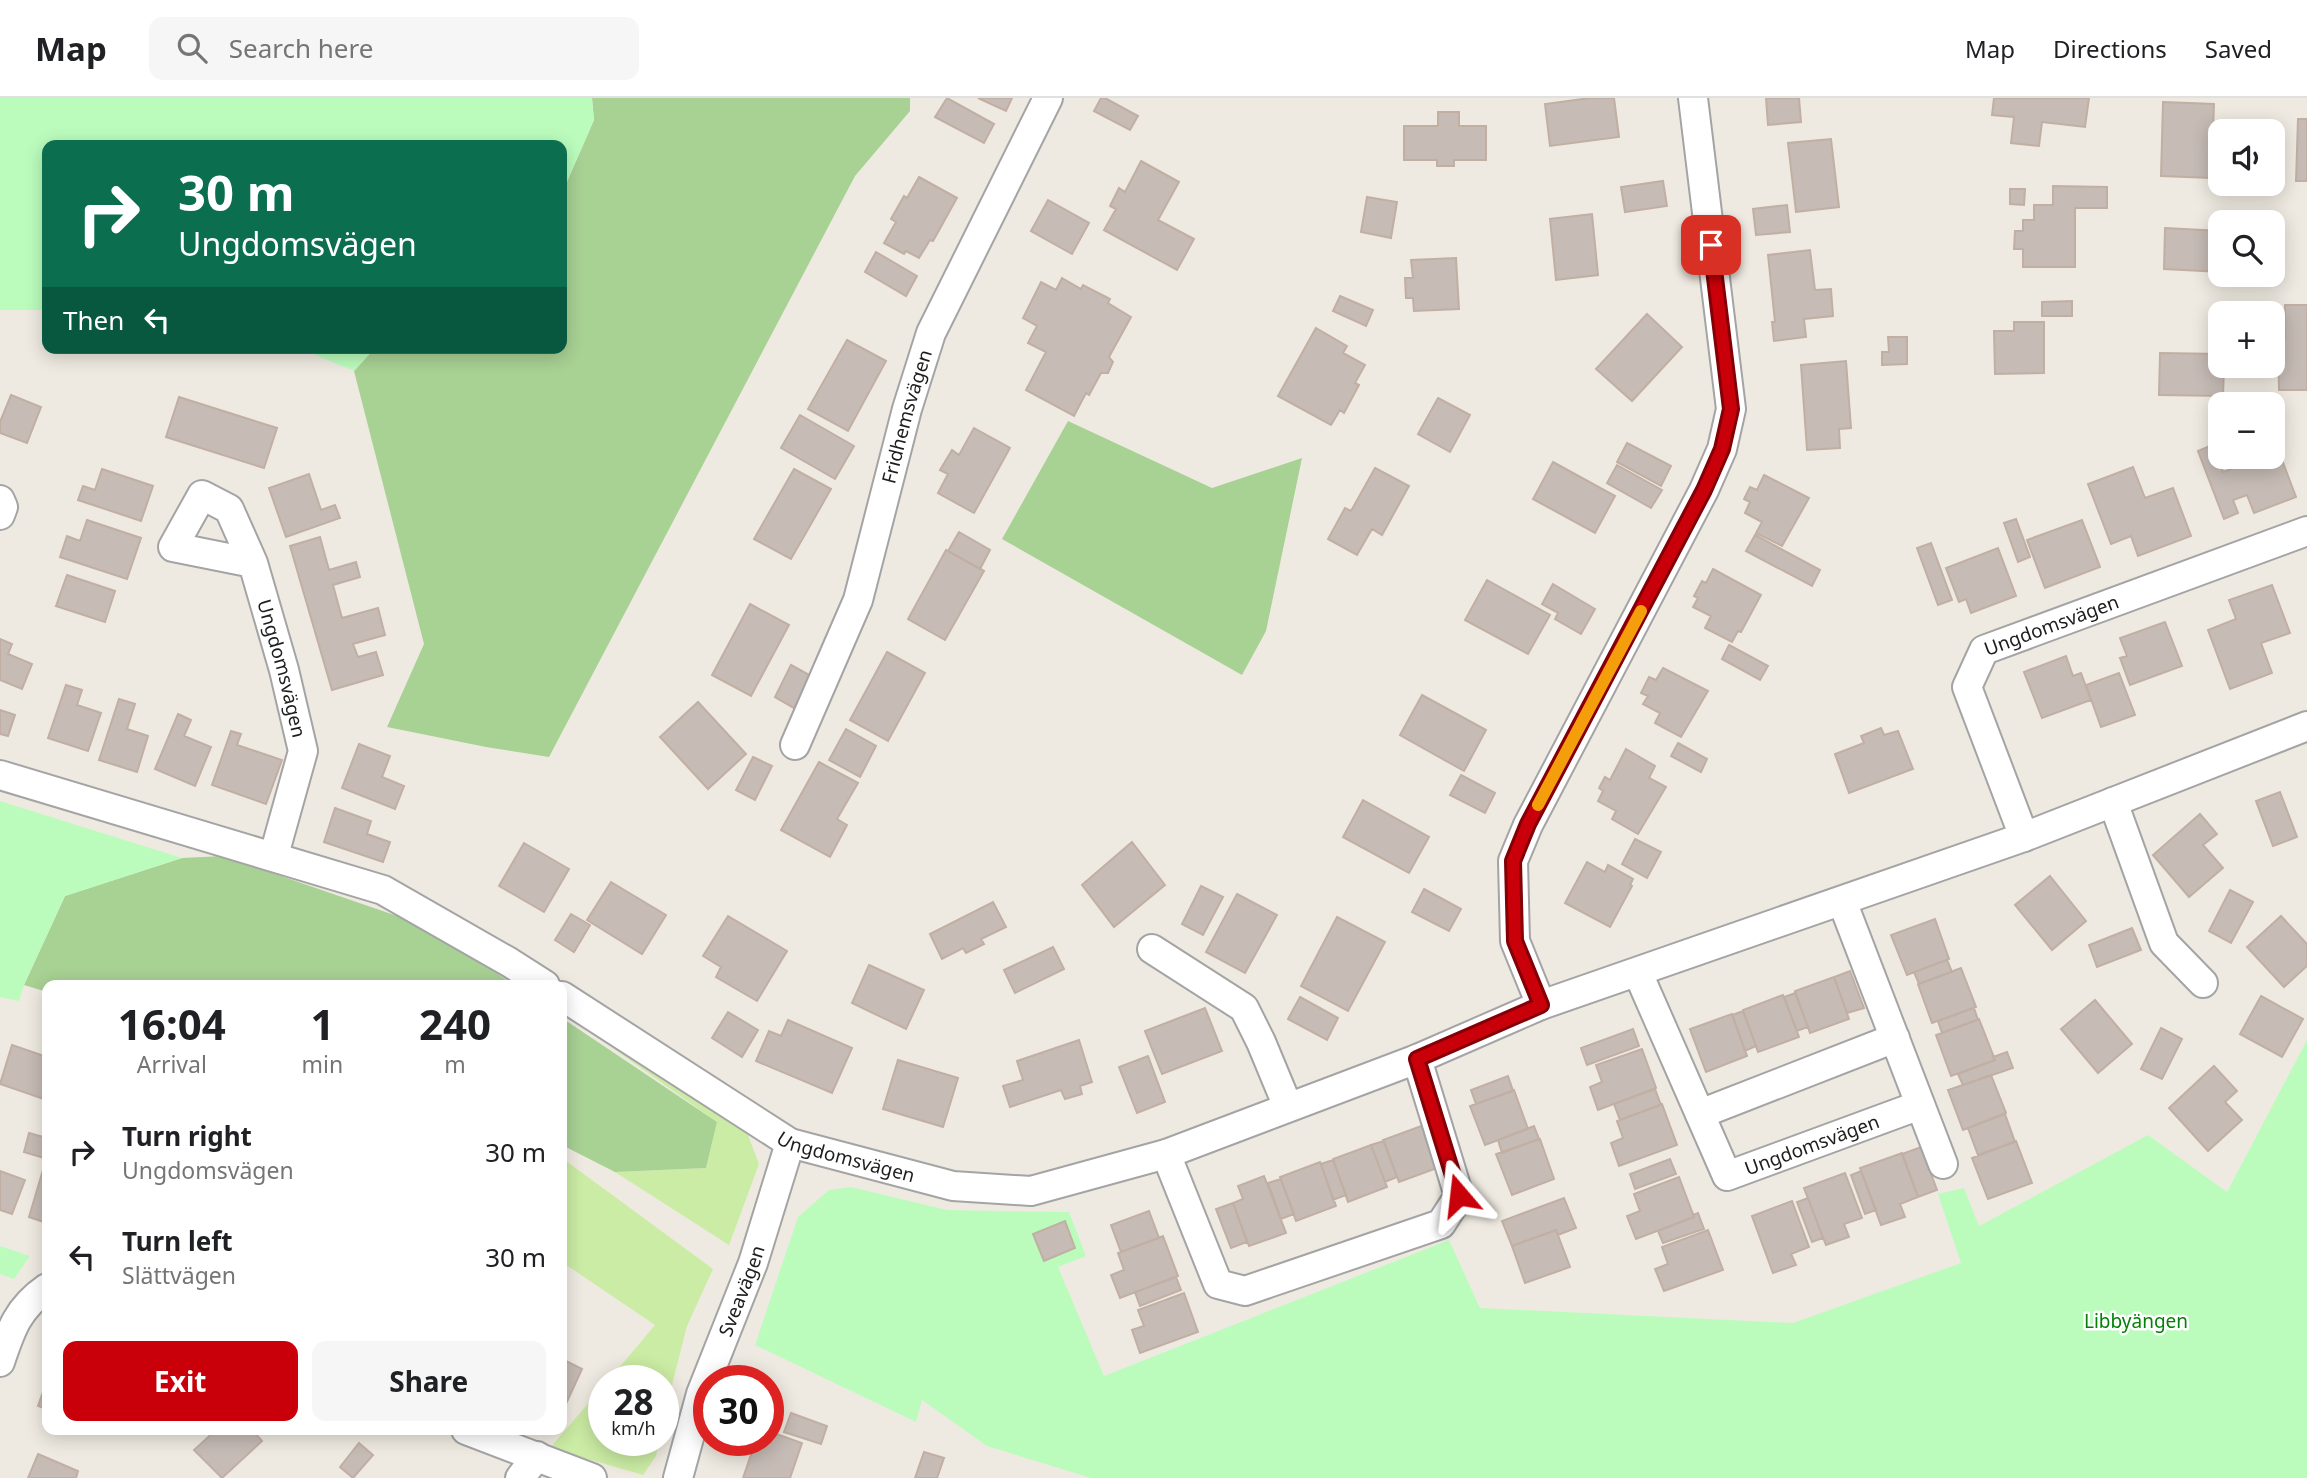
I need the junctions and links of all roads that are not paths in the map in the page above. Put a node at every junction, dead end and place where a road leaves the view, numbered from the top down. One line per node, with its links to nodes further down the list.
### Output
1 (1048, 98): 8 (street, Fridhemsvägen)
2 (1693, 98): 19 (street)
3 (0, 500): 4 (street)
4 (0, 515)
5 (2307, 531): 11 (street, Ungdomsvägen)
6 (253, 563): 12 (street, Ungdomsvägen)
7 (2307, 726): 10 (street, Ungdomsvägen)
8 (795, 745)
9 (0, 775): 12 (street)
10 (2113, 802): 11 (street, Ungdomsvägen); 17 (street)
11 (2024, 837): 13 (street, Ungdomsvägen)
12 (274, 855): 16 (street)
13 (1842, 901): 15 (street, Ungdomsvägen); 20 (street)
14 (1152, 949): 23 (street)
15 (1638, 973): 19 (street, Ungdomsvägen); 24 (street, Ungdomsvägen)
16 (537, 980)
17 (2203, 983)
18 (567, 999): 25 (street, Ungdomsvägen)
19 (1541, 1005): 21 (street, Ungdomsvägen)
20 (1895, 1038): 22 (street); 24 (street)
21 (1417, 1059): 23 (street, Ungdomsvägen); 26 (street)
22 (1920, 1105): 24 (street, Ungdomsvägen); 27 (street)
23 (1288, 1107): 26 (street, Ungdomsvägen)
24 (1700, 1114)
25 (790, 1143): 26 (street, Ungdomsvägen); 34 (street, Sveavägen)
26 (1166, 1154)
27 (1943, 1164)
28 (42, 1292): 29 (street)
29 (0, 1362)
30 (480, 1435): 31 (street)
31 (537, 1456): 32 (street); 33 (street)
32 (520, 1478)
33 (592, 1478)
34 (678, 1478)

